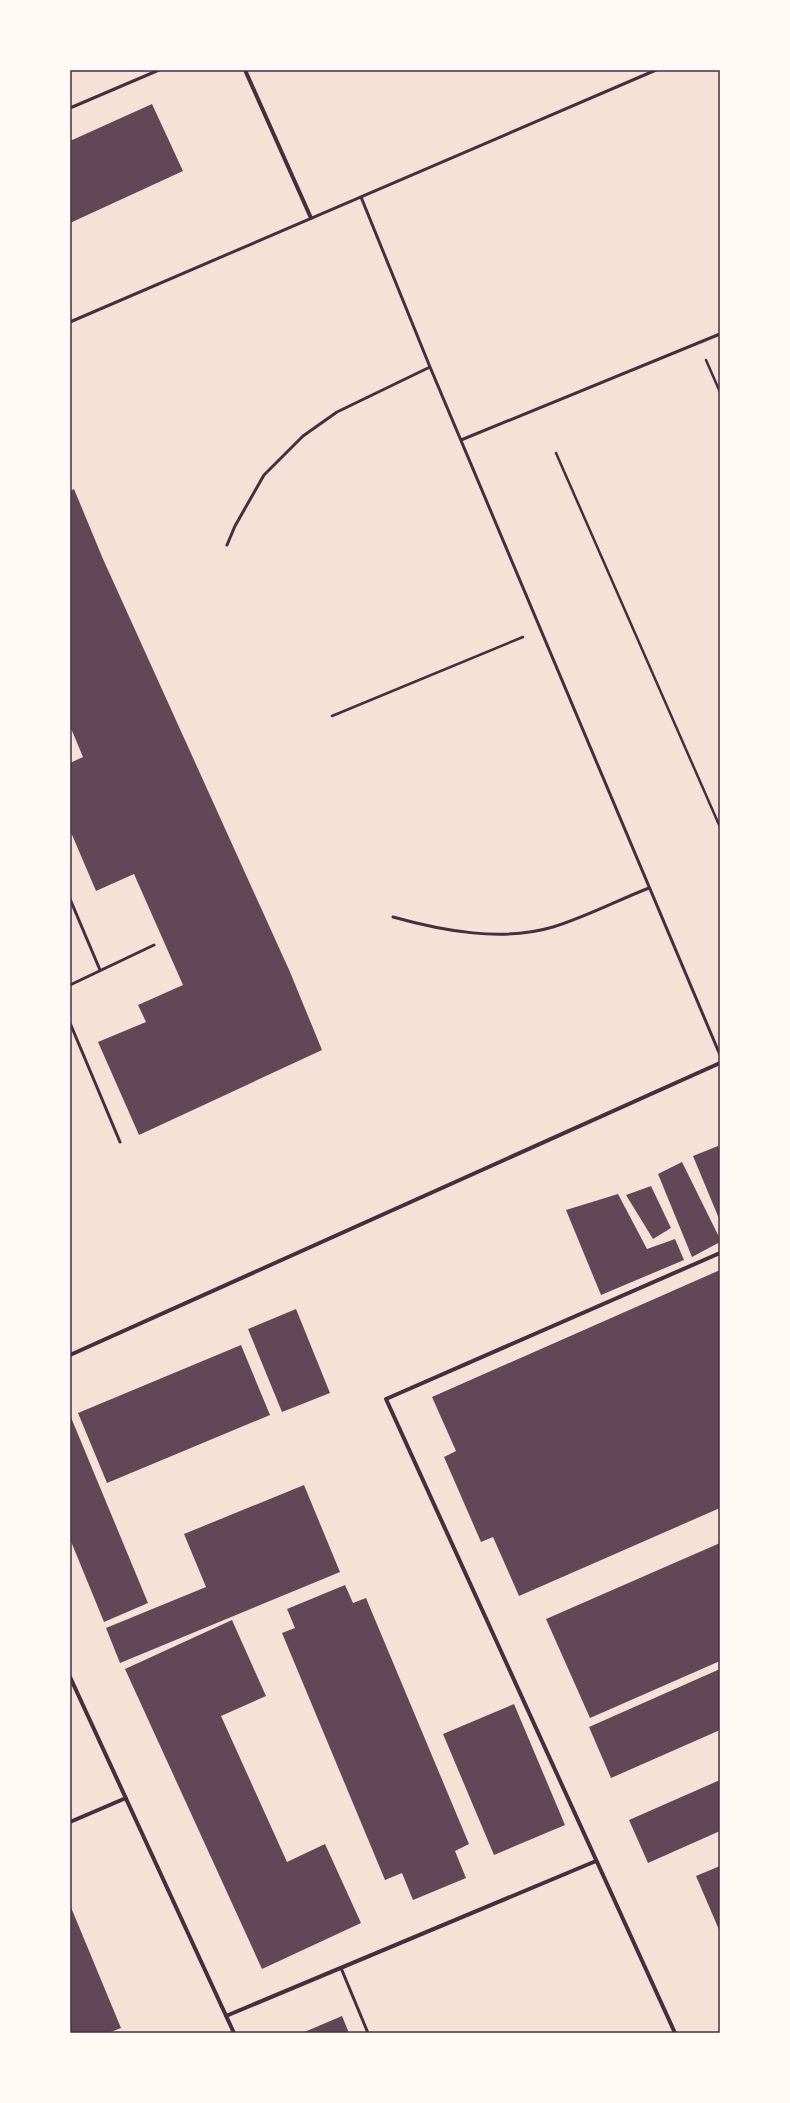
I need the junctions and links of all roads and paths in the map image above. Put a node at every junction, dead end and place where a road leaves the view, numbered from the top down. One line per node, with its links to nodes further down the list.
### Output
1 (159, 70): 4 (lane)
2 (245, 70): 6 (street)
3 (656, 70): 5 (lane)
4 (70, 108)
5 (361, 197): 6 (lane); 10 (lane)
6 (311, 218): 7 (lane)
7 (70, 322)
8 (720, 334): 9 (lane)
9 (699, 343): 11 (path); 12 (lane)
10 (430, 367): 12 (lane); 14 (lane)
11 (720, 392)
12 (461, 440): 15 (lane)
13 (556, 453): 17 (path)
14 (227, 545)
15 (541, 629): 16 (path); 18 (lane)
16 (332, 716)
17 (720, 827)
18 (650, 888): 20 (lane); 25 (lane)
19 (70, 899): 22 (lane)
20 (393, 916)
21 (154, 945): 22 (lane)
22 (100, 970): 23 (lane)
23 (70, 985)
24 (70, 1023): 27 (lane)
25 (720, 1055)
26 (720, 1063): 29 (street)
27 (120, 1142)
28 (720, 1253): 33 (street)
29 (70, 1355)
30 (70, 1677): 31 (street)
31 (126, 1798): 32 (street); 35 (street)
32 (70, 1822)
33 (596, 1862): 34 (street); 38 (street)
34 (341, 1968): 35 (street); 37 (lane)
35 (226, 2016): 36 (street)
36 (234, 2033)
37 (368, 2033)
38 (675, 2033)

